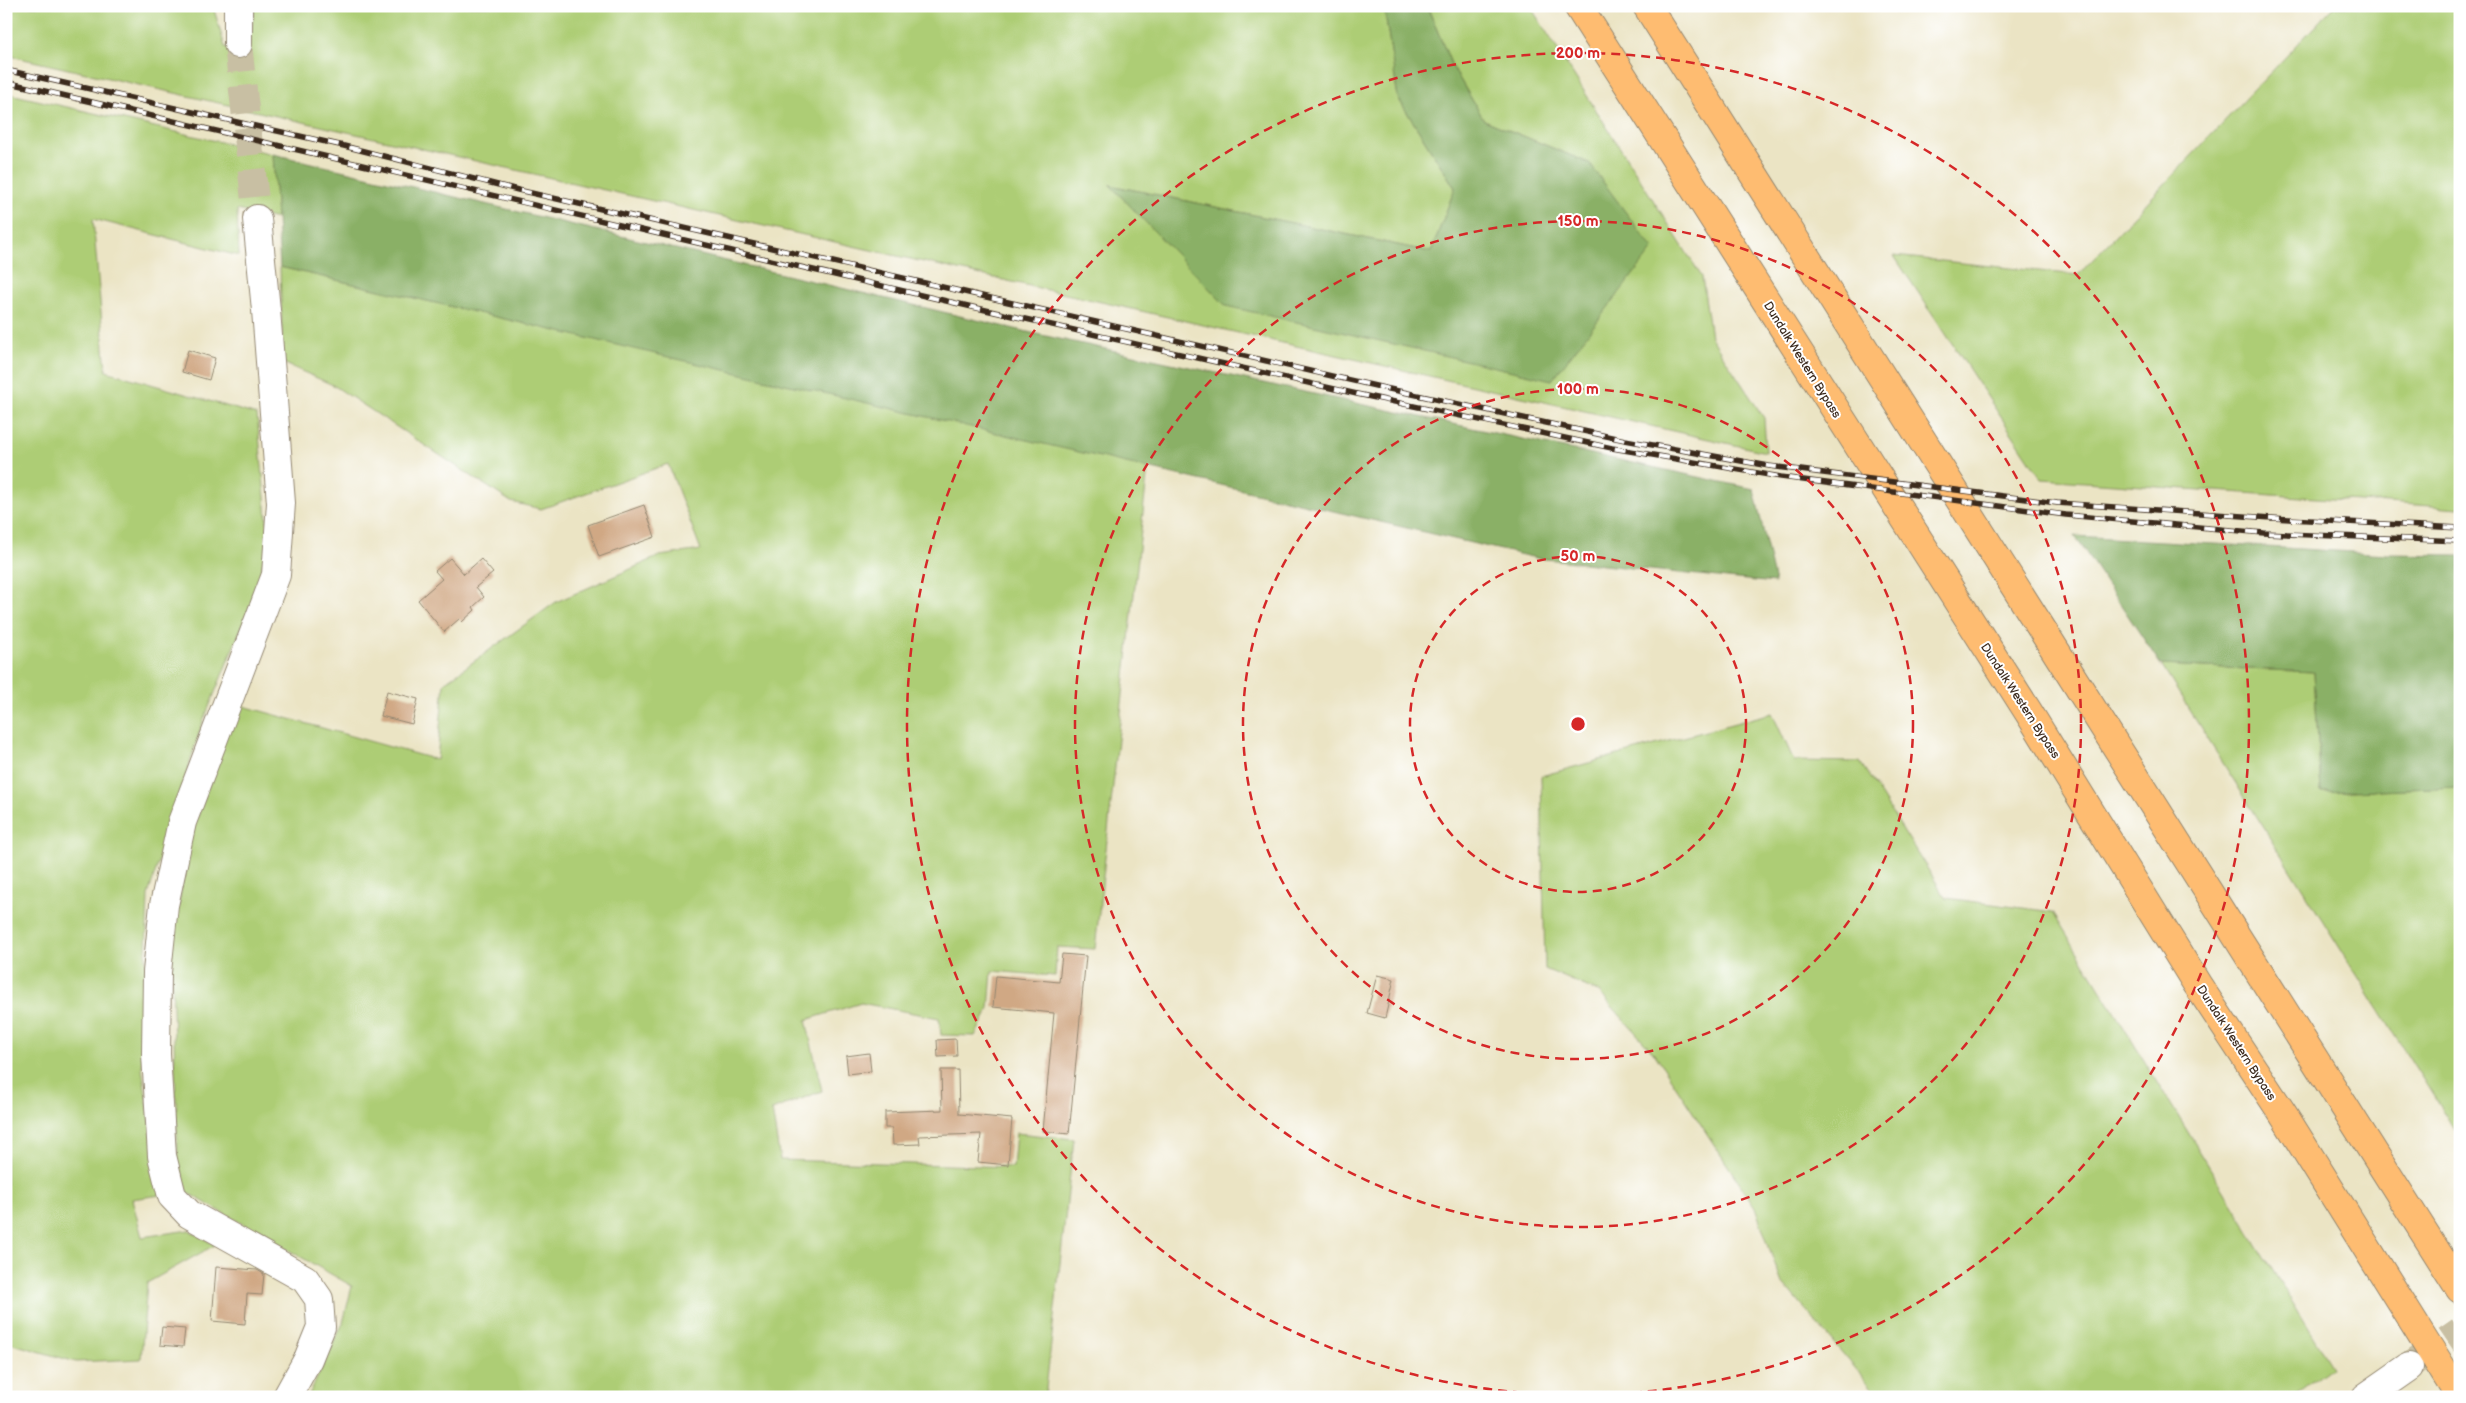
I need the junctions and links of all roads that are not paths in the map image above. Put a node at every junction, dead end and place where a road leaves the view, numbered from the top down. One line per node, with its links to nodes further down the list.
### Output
1 (238, 6): 5 (street)
2 (1578, 6): 12 (highway, Dundalk Western Bypass)
3 (1647, 6): 7 (highway)
4 (1668, 6): 7 (highway)
5 (238, 44)
6 (257, 219): 10 (street)
7 (1878, 370): 8 (highway)
8 (2460, 1289)
9 (2409, 1367): 11 (street)
10 (287, 1397)
11 (2366, 1397)
12 (2460, 1397)

